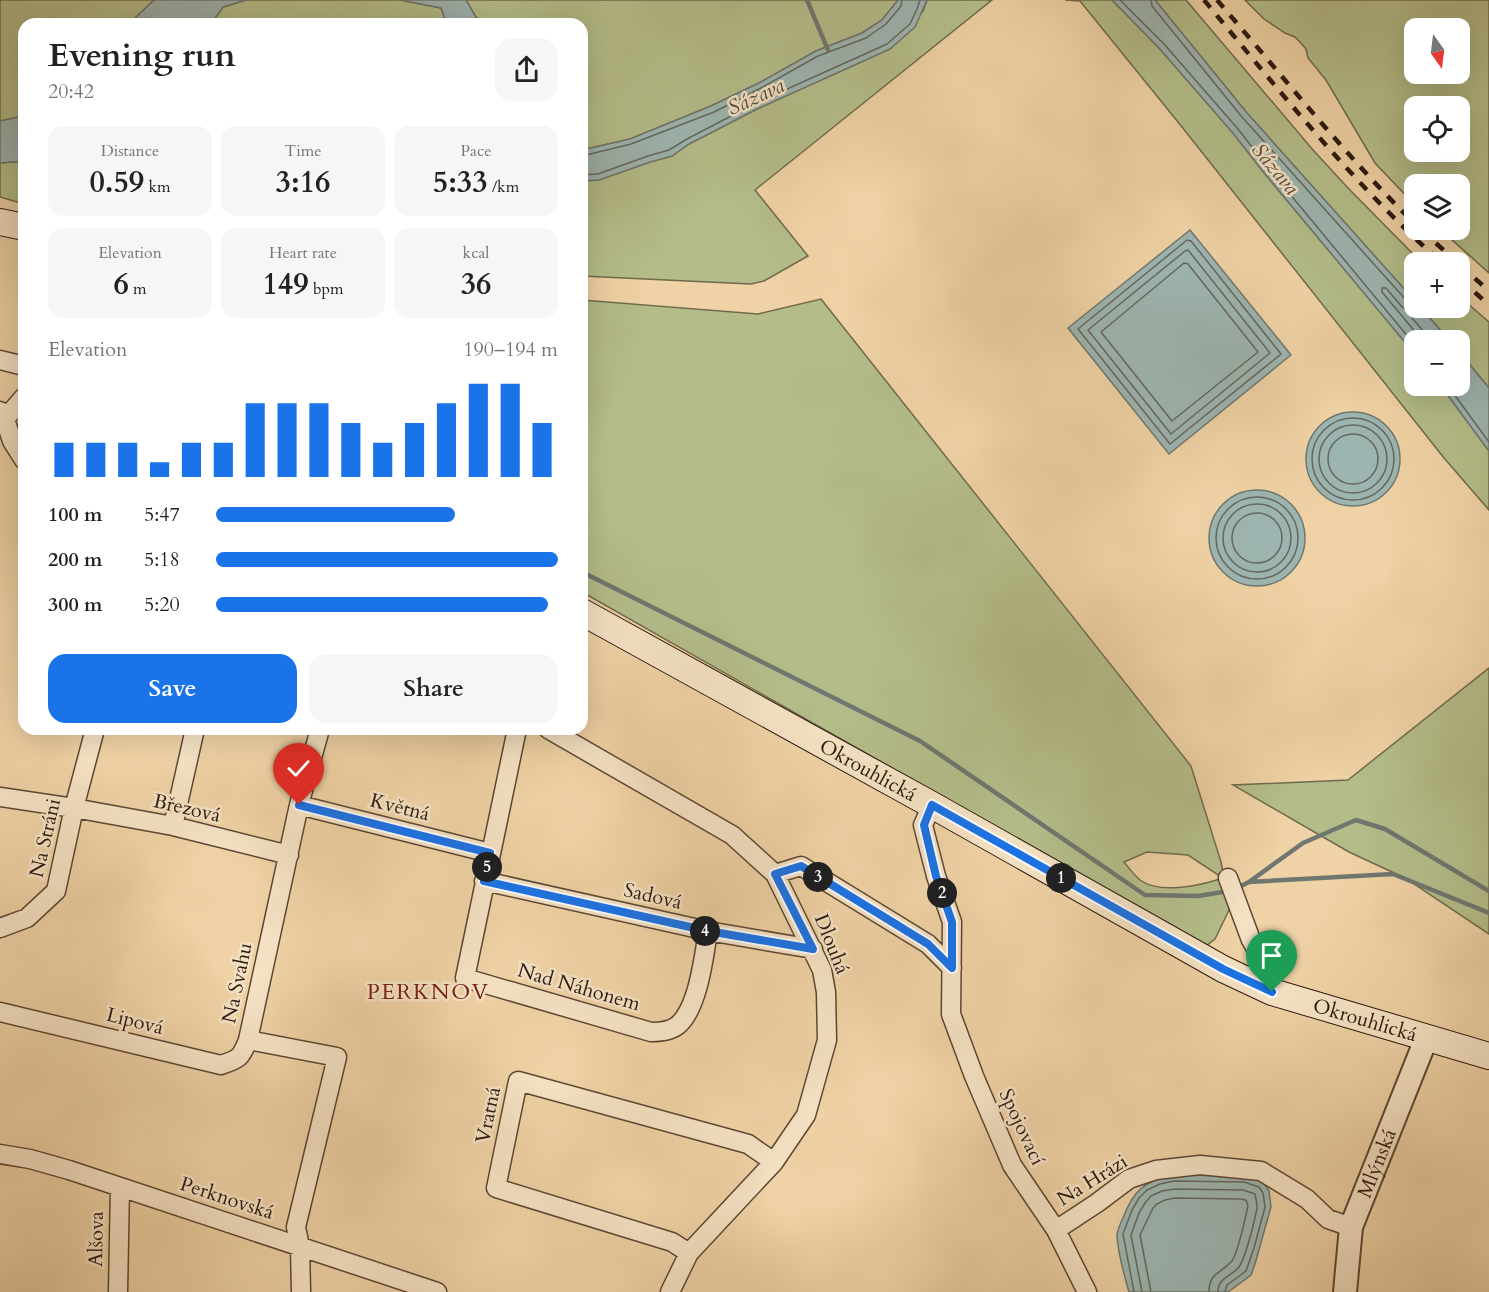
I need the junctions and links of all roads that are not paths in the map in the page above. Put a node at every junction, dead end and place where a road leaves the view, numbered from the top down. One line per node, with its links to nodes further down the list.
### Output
1 (0, 222): 2 (main road)
2 (18, 226)
3 (0, 360): 4 (street)
4 (18, 364)
5 (18, 402): 6 (street)
6 (2, 415): 7 (street)
7 (18, 450)
8 (588, 615): 16 (main road, Okrouhlická)
9 (93, 735): 17 (street, Na Stráni)
10 (194, 735): 18 (street)
11 (318, 735): 15 (street, Na Svahu)
12 (516, 735): 19 (street)
13 (558, 735): 21 (street, Dlouhá)
14 (0, 797): 17 (street, Březová)
15 (299, 805): 19 (street, Květná); 20 (street, Na Svahu)
16 (932, 805): 27 (street, Spojovací); 28 (main road, Okrouhlická)
17 (74, 808): 18 (street, Březová); 24 (street, Na Stráni)
18 (173, 826): 20 (street, Březová)
19 (490, 853): 23 (street)
20 (289, 855): 31 (street, Na Svahu)
21 (775, 874): 26 (street, Dlouhá); 27 (street)
22 (1228, 878): 28 (street)
23 (484, 881): 25 (street, Sadová); 25 (street, Nad Náhonem)
24 (0, 928)
25 (708, 931): 26 (street, Sadová)
26 (813, 949): 34 (street, Dlouhá)
27 (952, 968): 37 (street, Spojovací)
28 (1272, 992): 30 (main road, Okrouhlická)
29 (0, 1012): 31 (street, Lipová)
30 (1426, 1039): 32 (main road, Okrouhlická); 36 (street, Mlýnská)
31 (248, 1040): 38 (street, Na Svahu)
32 (1489, 1056)
33 (0, 1154): 35 (street, Perknovská)
34 (774, 1162): 39 (street, Dlouhá); 39 (street, Vratná)
35 (120, 1187): 38 (street, Perknovská); 40 (street, Alšova)
36 (1351, 1227): 37 (street, Na Hrázi); 45 (street, Mlýnská)
37 (1056, 1230): 44 (street, Spojovací)
38 (300, 1246): 41 (street); 42 (street, Perknovská)
39 (689, 1253): 43 (street, Dlouhá)
40 (118, 1292)
41 (302, 1292)
42 (437, 1292)
43 (670, 1292)
44 (1087, 1292)
45 (1346, 1292)

